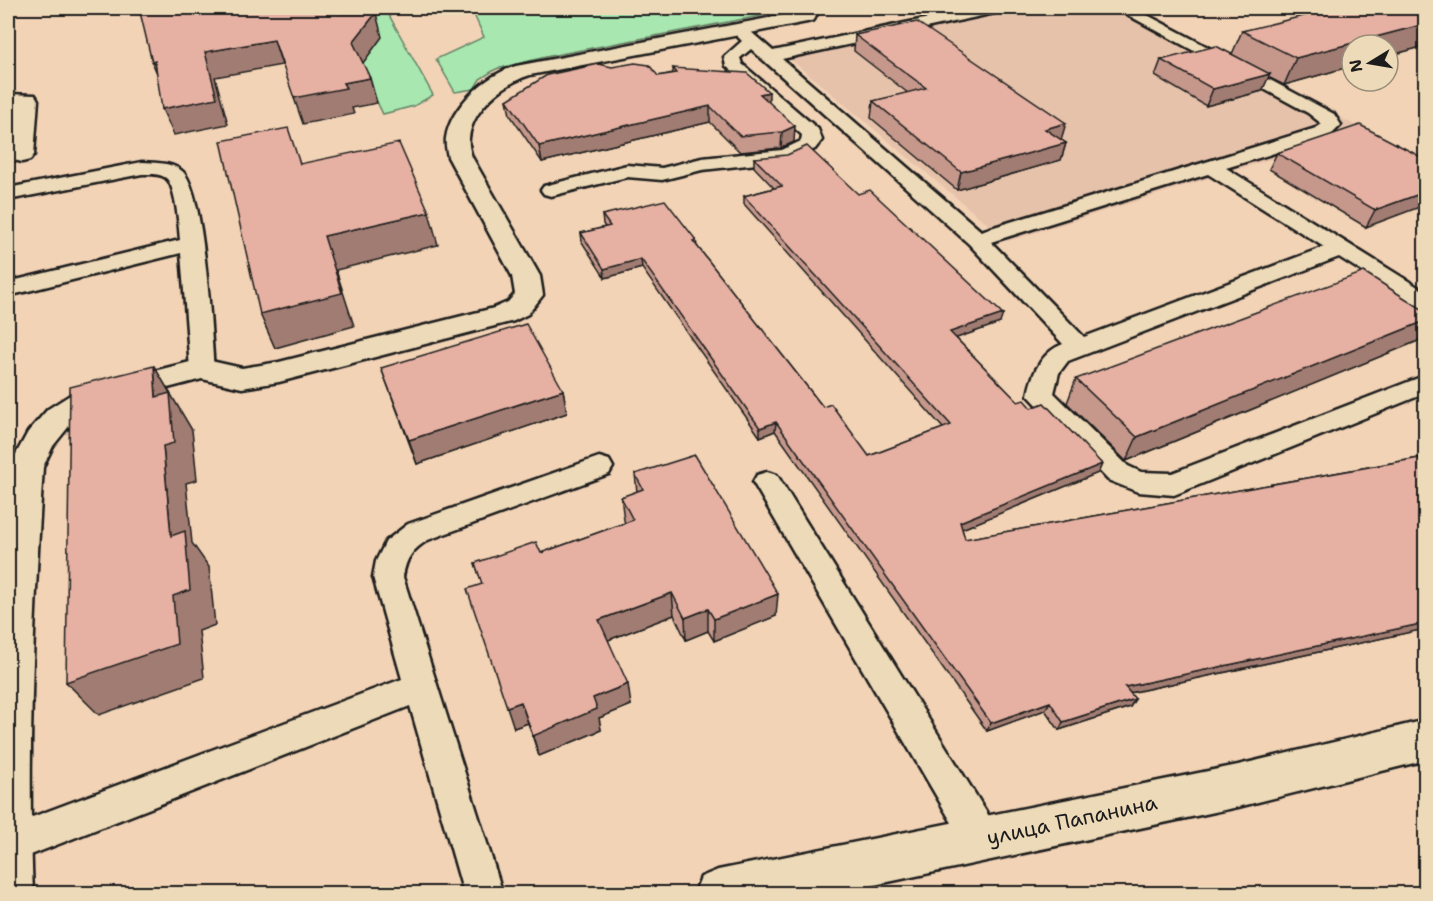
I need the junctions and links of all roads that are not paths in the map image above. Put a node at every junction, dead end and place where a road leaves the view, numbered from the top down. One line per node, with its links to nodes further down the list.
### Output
1 (811, 8): 4 (street)
2 (995, 8): 5 (lane)
3 (1123, 8): 8 (lane)
4 (745, 35): 5 (lane); 9 (lane); 17 (street)
5 (768, 57): 11 (lane)
6 (8, 100): 7 (street)
7 (22, 154)
8 (1211, 167): 11 (lane); 13 (lane)
9 (550, 190)
10 (8, 194): 12 (lane)
11 (977, 239): 16 (lane)
12 (191, 244): 14 (lane); 17 (lane)
13 (1339, 249): 15 (lane); 16 (lane)
14 (8, 289)
15 (1425, 302)
16 (1080, 347): 18 (lane)
17 (202, 369): 20 (street)
18 (1425, 383)
19 (599, 467): 23 (lane)
20 (17, 470): 22 (street)
21 (768, 482): 25 (lane)
22 (11, 624): 26 (street)
23 (421, 687): 26 (lane); 28 (lane)
24 (1425, 740): 25 (street, улица Папанина)
25 (982, 839): 29 (street, улица Папанина)
26 (8, 845): 27 (street)
27 (9, 894)
28 (484, 894)
29 (718, 894)

